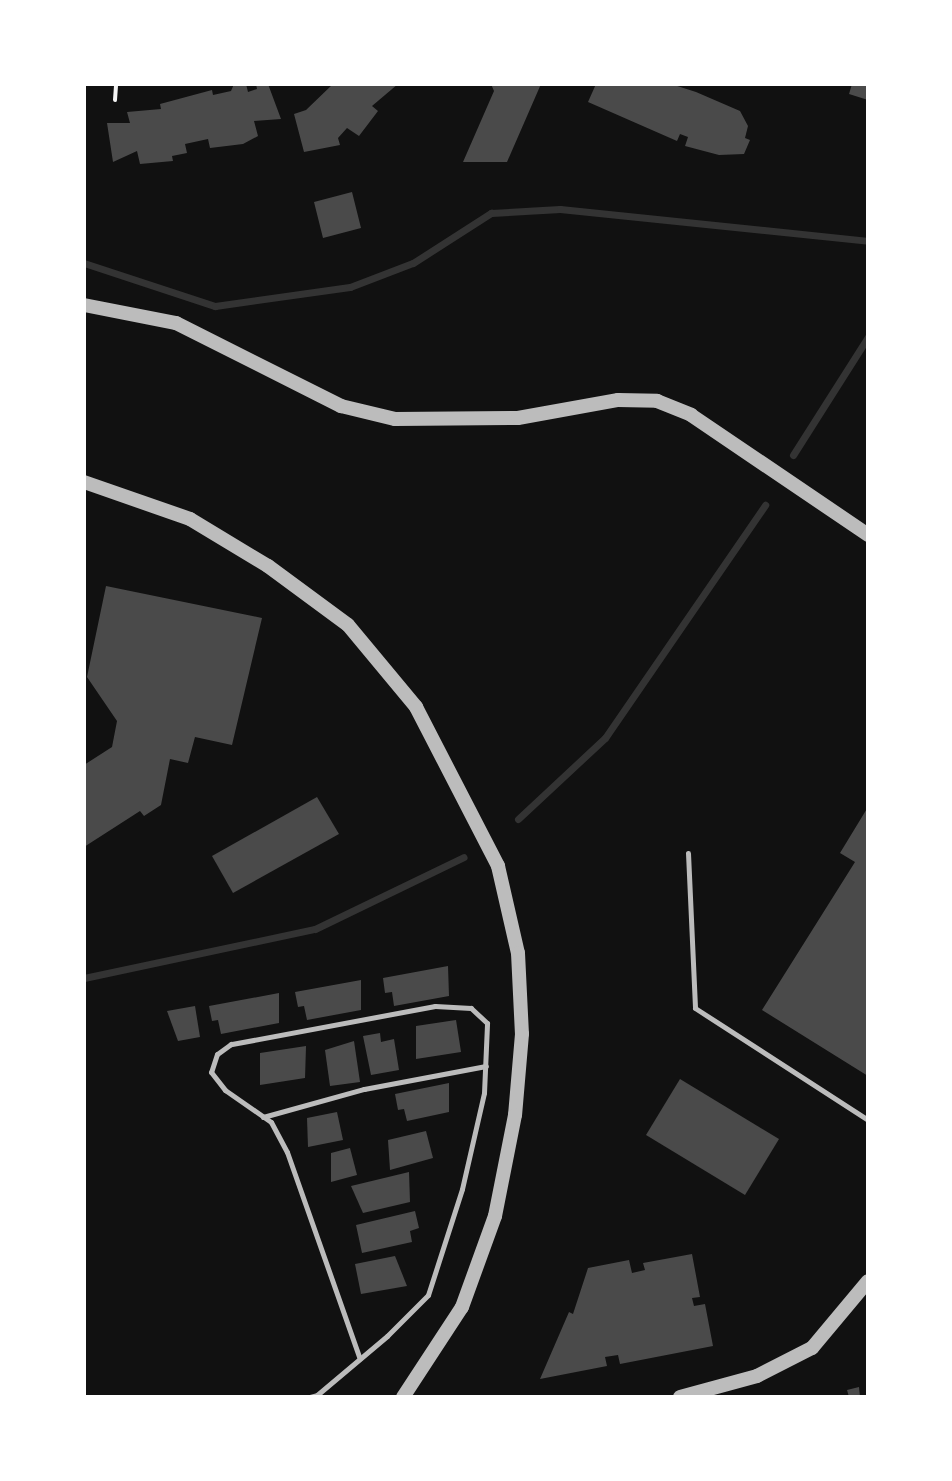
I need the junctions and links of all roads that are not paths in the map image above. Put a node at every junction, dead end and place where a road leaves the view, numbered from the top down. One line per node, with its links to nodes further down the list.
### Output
1 (84, 305): 3 (street)
2 (84, 482): 11 (street)
3 (868, 535)
4 (688, 853): 7 (lane)
5 (486, 1066): 6 (lane); 6 (lane); 9 (lane)
6 (263, 1117): 9 (lane)
7 (868, 1120)
8 (868, 1281): 12 (street)
9 (360, 1359): 10 (lane)
10 (310, 1397)
11 (403, 1397)
12 (680, 1397)

